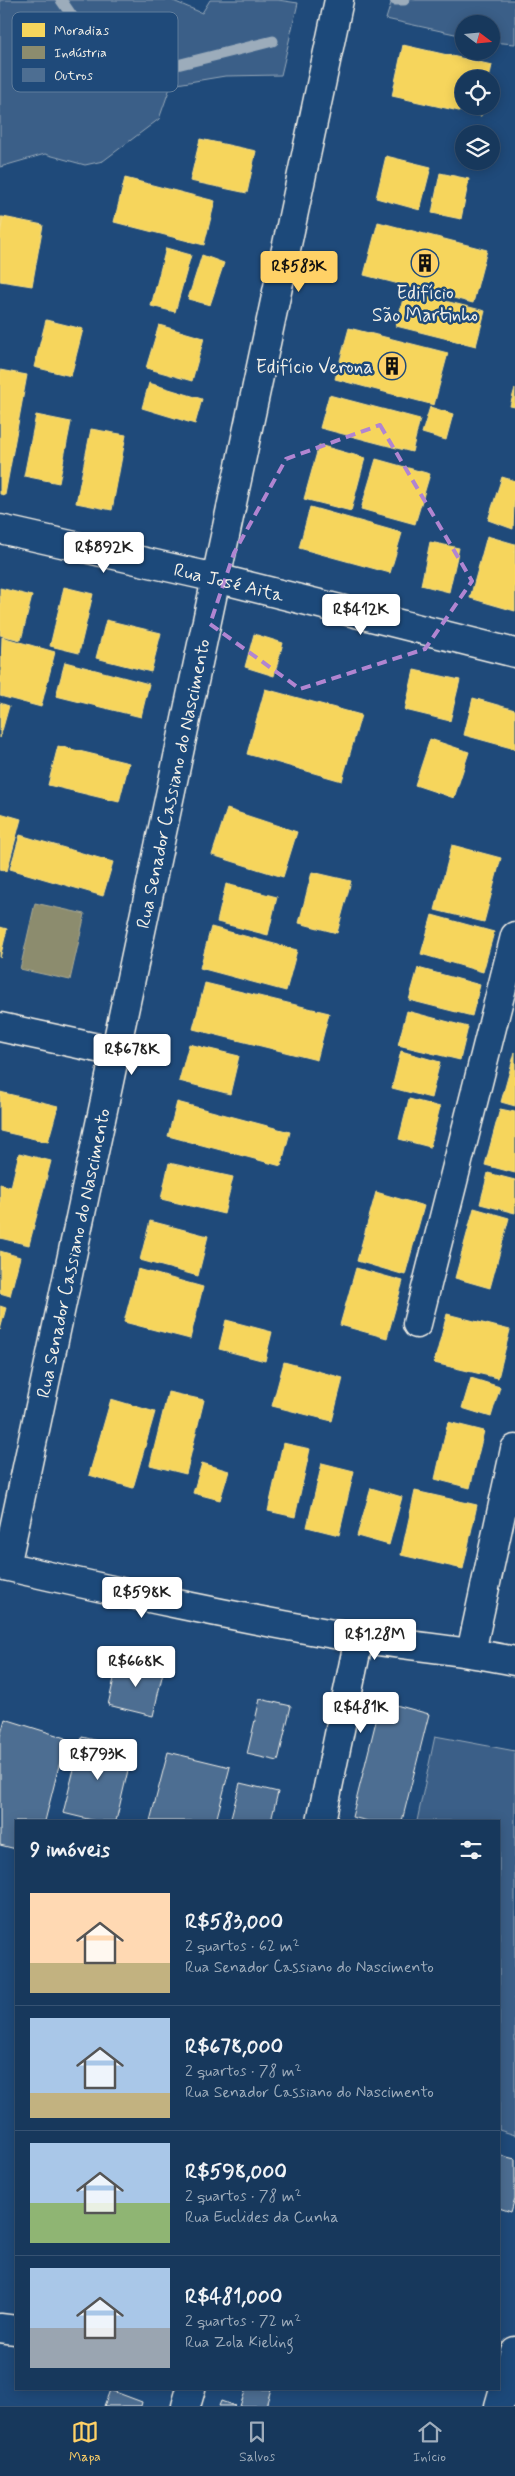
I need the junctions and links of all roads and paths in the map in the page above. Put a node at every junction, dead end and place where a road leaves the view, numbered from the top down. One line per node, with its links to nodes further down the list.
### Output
1 (339, 0): 3 (street, Rua Senador Cassiano do Nascimento)
2 (0, 529): 3 (street, Rua José Aita)
3 (216, 578): 4 (street, Rua José Aita); 7 (street, Rua Senador Cassiano do Nascimento)
4 (515, 653)
5 (515, 936): 8 (street)
6 (0, 1027): 7 (street)
7 (116, 1052): 11 (street, Rua Senador Cassiano do Nascimento)
8 (417, 1324)
9 (515, 1449): 10 (street)
10 (506, 1523): 14 (street)
11 (3, 1565): 12 (street)
12 (359, 1638): 14 (street); 16 (street)
13 (515, 1649): 14 (street)
14 (471, 1652): 15 (street)
15 (515, 1661)
16 (321, 1820)
17 (0, 2328): 18 (street)
18 (15, 2330)
19 (515, 2351): 22 (street)
20 (191, 2390): 21 (street)
21 (186, 2406)
22 (499, 2406)

